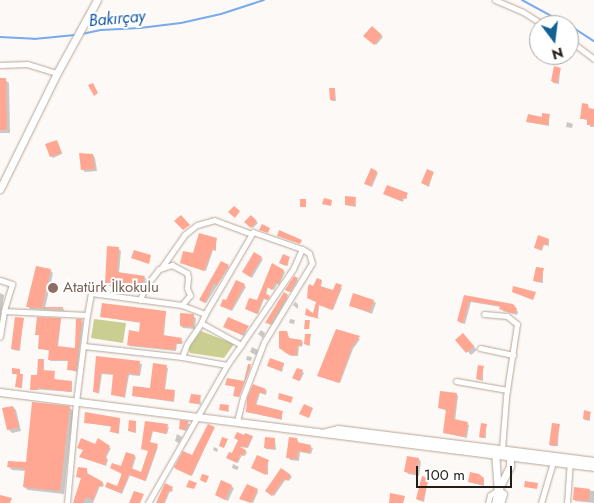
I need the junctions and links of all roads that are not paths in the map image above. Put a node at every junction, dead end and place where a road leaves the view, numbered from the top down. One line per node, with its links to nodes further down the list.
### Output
1 (97, 0): 7 (main road)
2 (495, 0): 3 (street)
3 (529, 16)
4 (579, 48): 5 (street)
5 (594, 59)
6 (0, 65): 7 (street)
7 (58, 70): 8 (main road)
8 (0, 189)
9 (252, 234): 10 (street); 11 (street); 16 (street)
10 (302, 249): 21 (street); 32 (street)
11 (162, 267): 13 (street); 14 (street)
12 (0, 280): 15 (street)
13 (140, 300): 14 (street); 18 (street)
14 (182, 305): 16 (street)
15 (4, 311): 18 (street); 20 (street)
16 (205, 314): 19 (street)
17 (484, 314): 24 (street)
18 (87, 315): 22 (street)
19 (202, 323): 21 (street); 25 (street)
20 (0, 337)
21 (241, 345): 26 (street)
22 (84, 346): 25 (street); 30 (street)
23 (480, 348): 24 (street)
24 (513, 355): 28 (street)
25 (182, 357): 26 (street)
26 (227, 366): 31 (street)
27 (456, 381): 28 (street)
28 (507, 390): 33 (street)
29 (0, 392): 30 (main road)
30 (76, 402): 31 (main road); 39 (street)
31 (198, 416): 32 (main road); 40 (street)
32 (238, 421): 33 (main road)
33 (503, 452): 34 (main road); 35 (main road); 38 (main road); 38 (main road)
34 (594, 461)
35 (553, 462): 36 (main road); 44 (street)
36 (570, 464): 37 (main road); 45 (street)
37 (594, 467)
38 (498, 490): 41 (street); 42 (main road); 43 (main road)
39 (67, 503)
40 (148, 503)
41 (488, 503)
42 (495, 503)
43 (500, 503)
44 (541, 503)
45 (567, 503)

